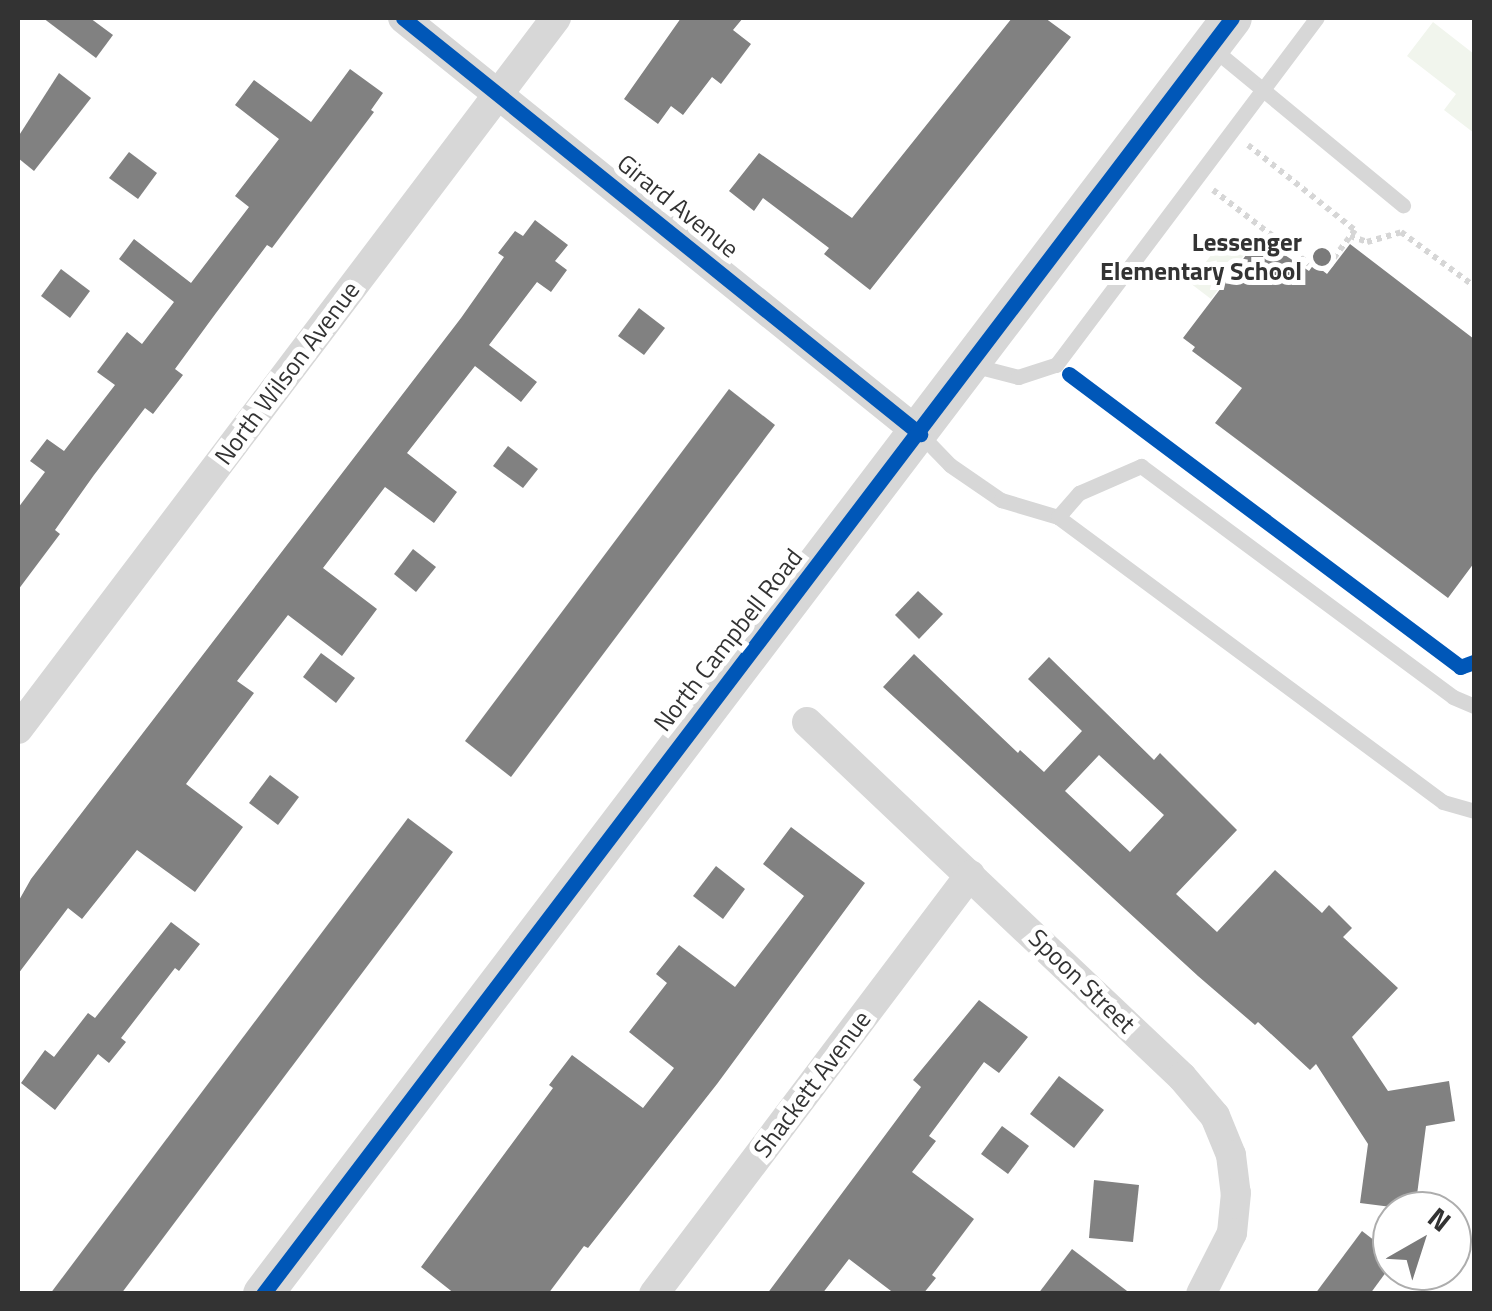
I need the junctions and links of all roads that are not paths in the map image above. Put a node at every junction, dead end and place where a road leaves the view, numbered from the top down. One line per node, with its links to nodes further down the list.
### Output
1 (403, 18): 6 (street, Girard Avenue)
2 (556, 18): 6 (street, North Wilson Avenue)
3 (1317, 18): 5 (lane)
4 (1222, 32): 5 (lane); 8 (street, North Campbell Road)
5 (1262, 90): 7 (lane); 8 (lane)
6 (498, 94): 9 (street, Girard Avenue); 13 (street, North Wilson Avenue)
7 (1404, 204)
8 (972, 364): 9 (street, North Campbell Road)
9 (920, 434): 10 (lane); 16 (street, North Campbell Road)
10 (1058, 516): 11 (lane); 14 (lane)
11 (1474, 706)
12 (807, 722): 15 (street, Spoon Street)
13 (18, 730)
14 (1474, 811)
15 (970, 875): 17 (street, Shackett Avenue); 18 (street, Spoon Street)
16 (263, 1294)
17 (654, 1294)
18 (1201, 1294)

